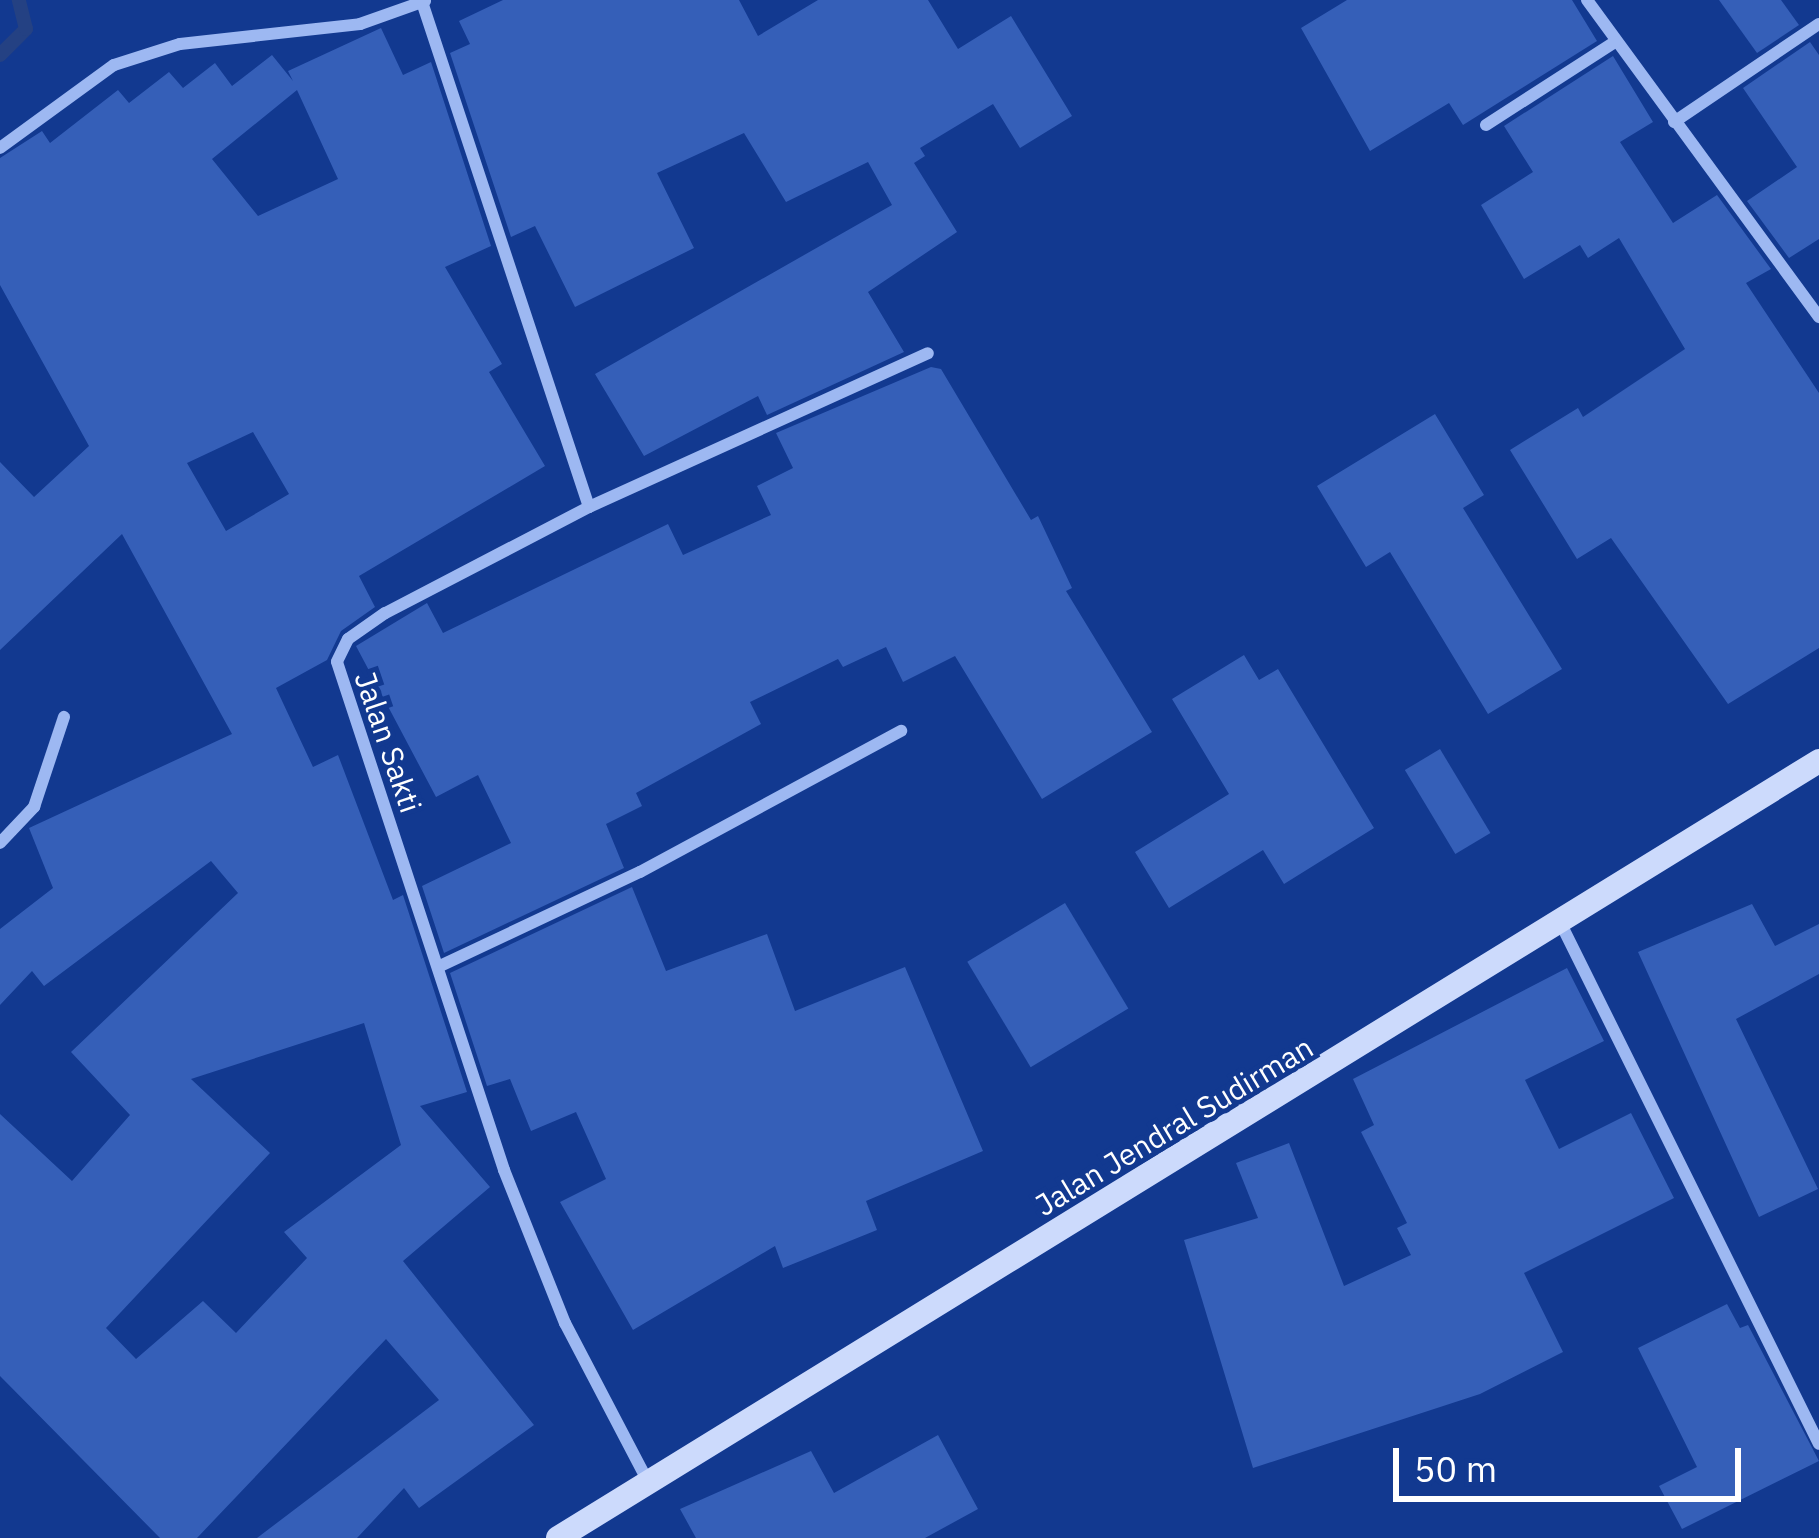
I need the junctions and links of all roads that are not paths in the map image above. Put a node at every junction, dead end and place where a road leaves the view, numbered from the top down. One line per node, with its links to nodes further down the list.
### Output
1 (1587, 0): 5 (street)
2 (424, 1): 3 (street); 11 (street)
3 (391, 6): 8 (street)
4 (1819, 24): 6 (street)
5 (1615, 42): 6 (street); 7 (street)
6 (1674, 122): 9 (street)
7 (1486, 124)
8 (0, 148)
9 (1819, 317)
10 (928, 353): 11 (street)
11 (589, 507): 17 (street, Jalan Sakti)
12 (64, 716): 15 (street)
13 (901, 731): 17 (street)
14 (1819, 761): 16 (street, Jalan Jendral Sudirman)
15 (0, 843)
16 (1562, 926): 18 (street); 19 (street, Jalan Jendral Sudirman)
17 (440, 966): 19 (street, Jalan Sakti)
18 (1819, 1444)
19 (646, 1478): 20 (street, Jalan Jendral Sudirman)
20 (558, 1538)

